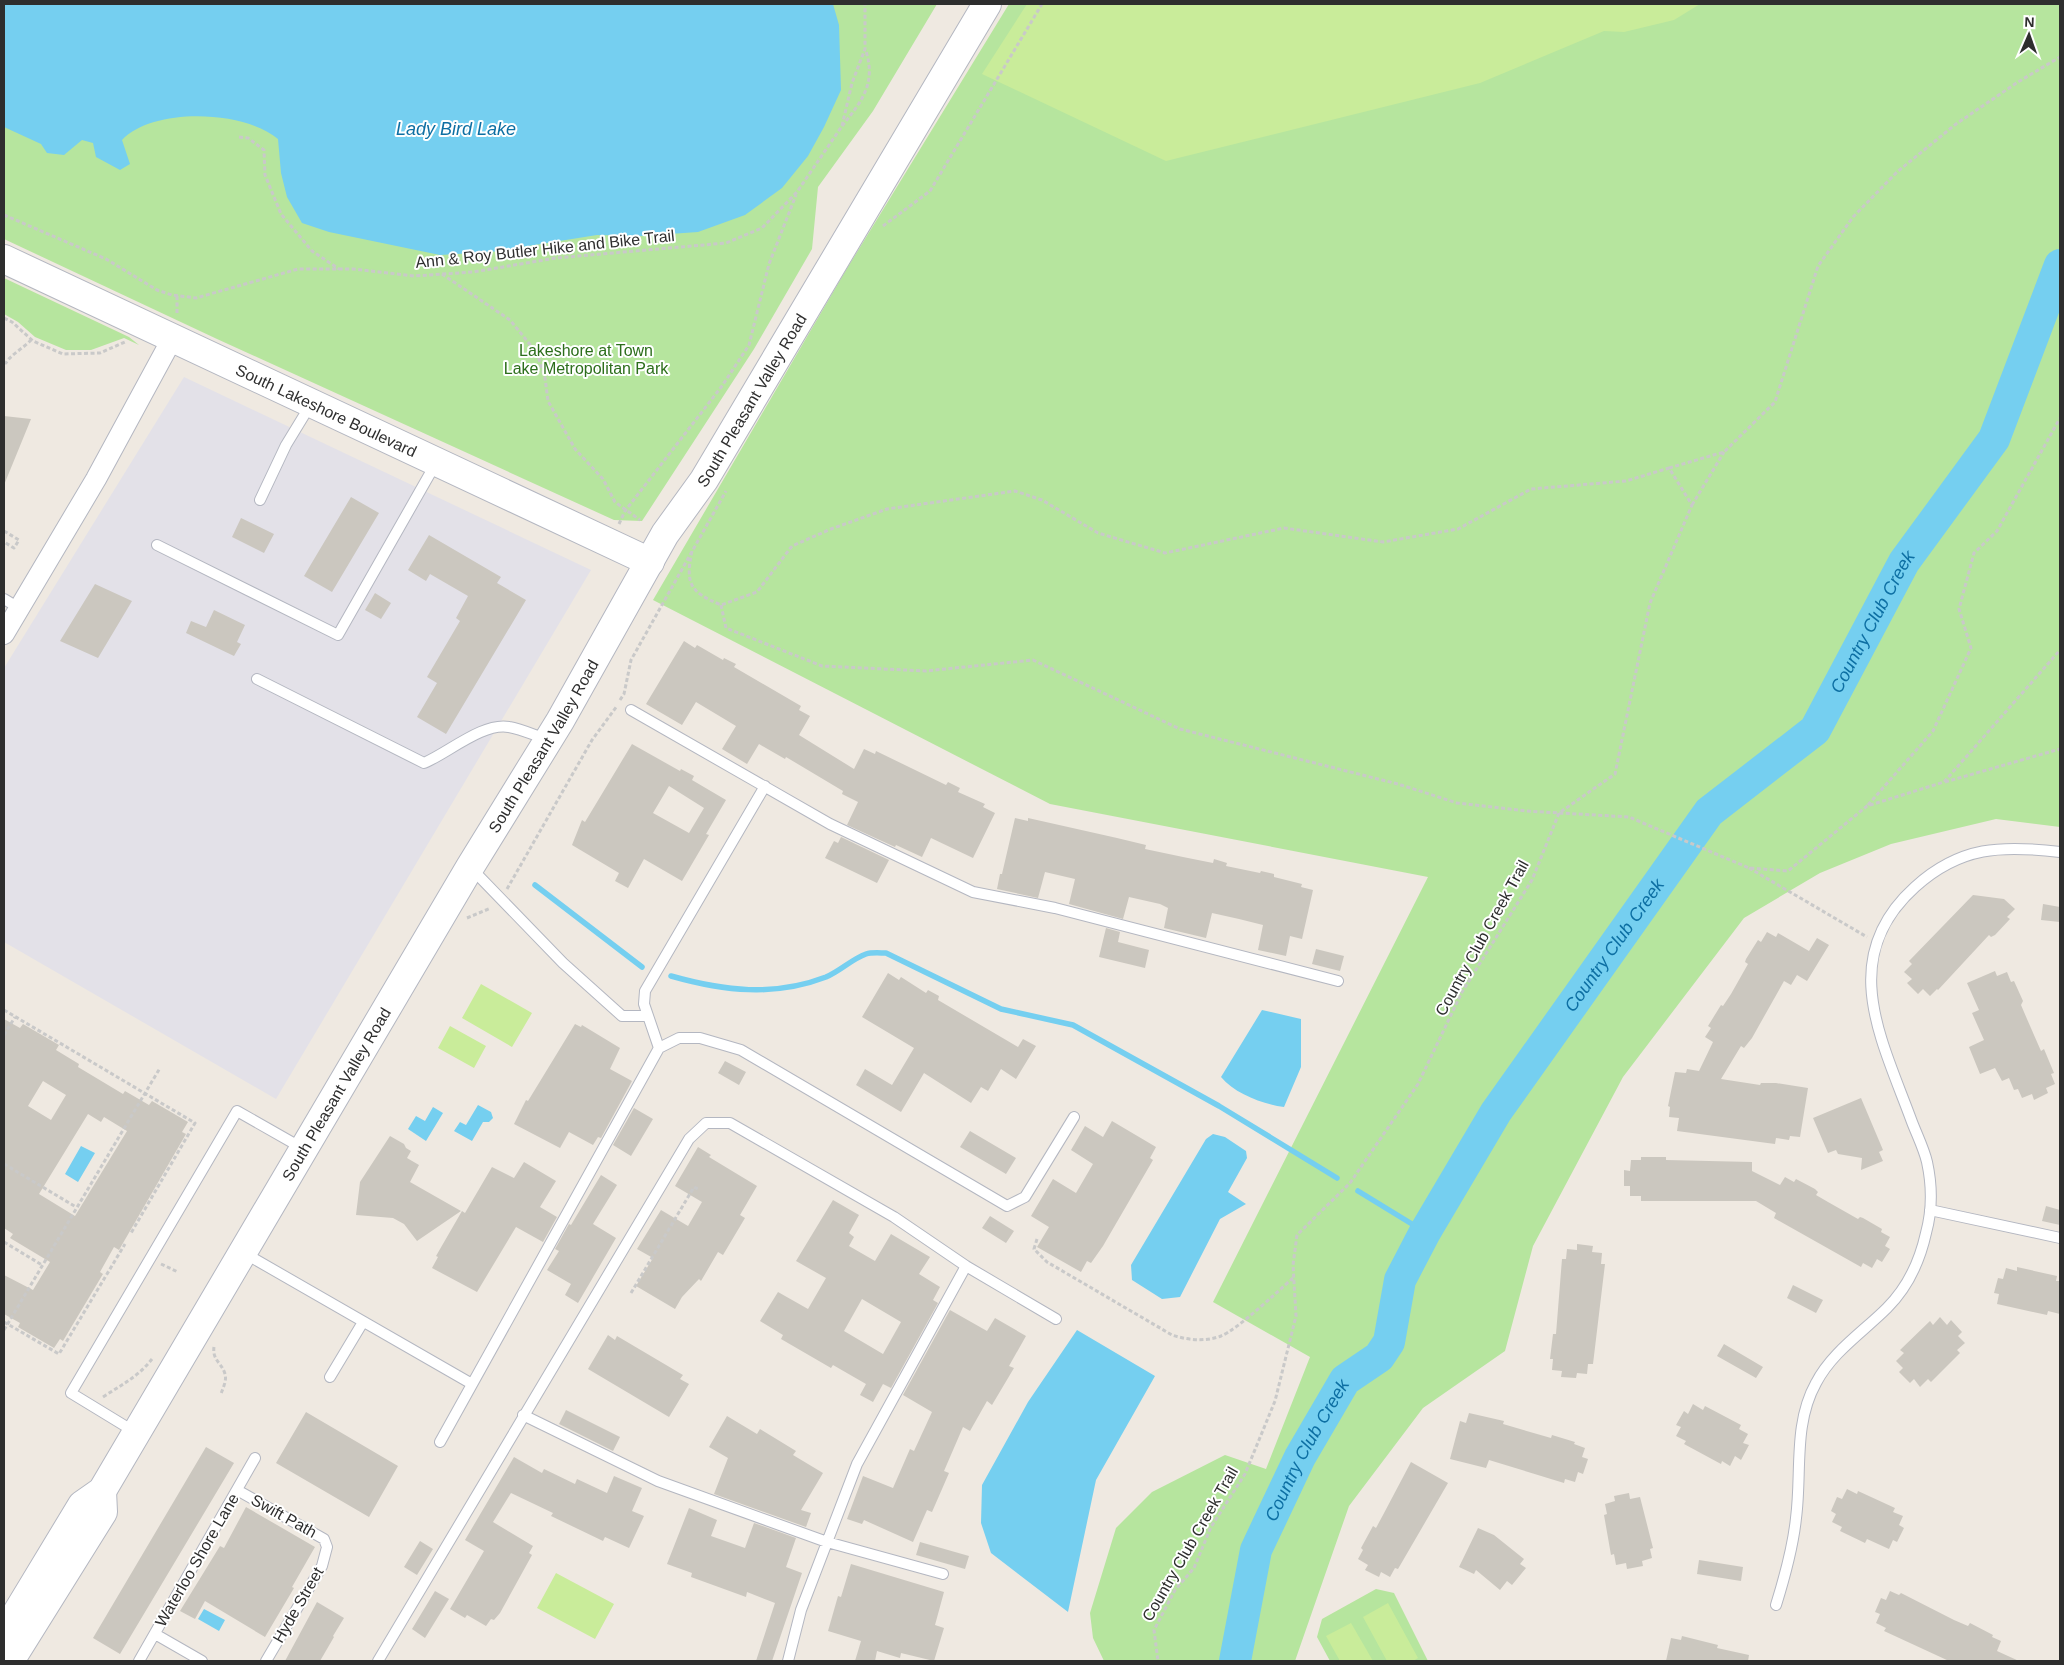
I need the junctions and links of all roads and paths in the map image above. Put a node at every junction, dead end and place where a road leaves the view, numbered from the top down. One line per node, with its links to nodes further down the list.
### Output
1 (865, 4): 4 (path, Ann & Roy Butler Hike and Bike Trail)
2 (987, 4): 35 (main road, South Pleasant Valley Road)
3 (1042, 4): 10 (path)
4 (865, 50): 6 (path, Ann & Roy Butler Hike and Bike Trail); 6 (path)
5 (2060, 57): 22 (path)
6 (842, 126): 8 (path, Ann & Roy Butler Hike and Bike Trail)
7 (239, 137): 12 (path)
8 (797, 192): 13 (path, Ann & Roy Butler Hike and Bike Trail); 28 (path)
9 (4, 216): 14 (path, Ann & Roy Butler Hike and Bike Trail)
10 (880, 228)
11 (4, 259): 16 (main road, South Lakeshore Boulevard)
12 (340, 269): 13 (path, Ann & Roy Butler Hike and Bike Trail); 14 (path, Ann & Roy Butler Hike and Bike Trail)
13 (442, 274): 28 (path)
14 (176, 296): 16 (path)
15 (4, 318): 17 (path)
16 (173, 331): 20 (main road, South Lakeshore Boulevard); 36 (street)
17 (32, 339): 18 (path); 19 (path)
18 (125, 342)
19 (4, 363)
20 (311, 404): 23 (main road, South Lakeshore Boulevard); 26 (lane)
21 (2060, 418): 46 (path)
22 (1724, 452): 24 (path); 27 (path)
23 (436, 462): 33 (lane); 35 (main road, South Lakeshore Boulevard)
24 (1669, 468): 27 (path); 37 (path)
25 (726, 490): 34 (path)
26 (260, 500)
27 (1692, 505): 47 (path)
28 (625, 510): 29 (path); 30 (path)
29 (640, 520)
30 (619, 524)
31 (4, 531): 32 (path)
32 (4, 542)
33 (157, 545)
34 (692, 551): 37 (path); 51 (path)
35 (650, 562): 42 (main road, South Pleasant Valley Road)
36 (11, 603): 38 (street)
37 (721, 604): 47 (path)
38 (4, 634)
39 (2060, 650): 44 (path)
40 (257, 679): 42 (lane)
41 (631, 710): 45 (lane)
42 (550, 740): 49 (main road, South Pleasant Valley Road)
43 (2060, 750): 44 (path)
44 (1944, 782): 46 (path)
45 (765, 786): 53 (lane); 55 (lane)
46 (1867, 806): 50 (path)
47 (1559, 813): 50 (path); 75 (path, Country Club Creek Trail)
48 (2060, 852): 52 (lane)
49 (470, 867): 51 (lane); 62 (main road, South Pleasant Valley Road)
50 (1749, 868): 52 (path)
51 (501, 899): 55 (lane)
52 (1876, 942): 66 (lane)
53 (1338, 981)
54 (4, 1010): 56 (path)
55 (647, 1016): 58 (lane)
56 (15, 1017): 57 (path); 60 (path)
57 (4, 1035)
58 (659, 1048): 61 (lane); 84 (lane)
59 (160, 1068): 60 (path)
60 (145, 1093): 65 (path); 67 (path)
61 (1074, 1117)
62 (305, 1149): 72 (main road, South Pleasant Valley Road); 88 (lane)
63 (4, 1164): 65 (path)
64 (698, 1189): 76 (path)
65 (77, 1207): 73 (path)
66 (1930, 1210): 68 (lane); 96 (lane)
67 (131, 1233)
68 (2060, 1238)
69 (1037, 1239): 75 (path)
70 (4, 1242): 73 (path)
71 (125, 1244): 79 (path)
72 (243, 1253): 78 (lane); 88 (main road, South Pleasant Valley Road)
73 (42, 1265): 79 (path)
74 (966, 1266): 77 (lane); 87 (lane); 93 (lane)
75 (1294, 1278): 105 (path, Country Club Creek Trail)
76 (631, 1293)
77 (1056, 1319)
78 (363, 1322): 83 (lane); 84 (lane)
79 (6, 1323): 80 (path)
80 (4, 1330)
81 (215, 1344): 85 (path)
82 (153, 1357): 86 (path)
83 (330, 1377)
84 (472, 1384): 89 (lane)
85 (221, 1394)
86 (102, 1398)
87 (523, 1415): 93 (lane); 103 (lane)
88 (136, 1433): 92 (main road, South Pleasant Valley Road)
89 (440, 1442)
90 (255, 1458): 91 (lane, Waterloo Shore Lane)
91 (237, 1490): 94 (lane, Swift Path); 98 (lane, Waterloo Shore Lane)
92 (102, 1491): 97 (main road, South Pleasant Valley Road); 99 (main road, South Pleasant Valley Road)
93 (827, 1542): 95 (lane); 104 (lane)
94 (328, 1547): 102 (lane, Hyde Street)
95 (943, 1574)
96 (1776, 1605)
97 (4, 1634)
98 (155, 1634): 100 (lane, Waterloo Shore Lane); 101 (lane)
99 (10, 1661)
100 (139, 1661)
101 (202, 1661)
102 (266, 1661)
103 (378, 1661)
104 (788, 1661)
105 (1158, 1661)

